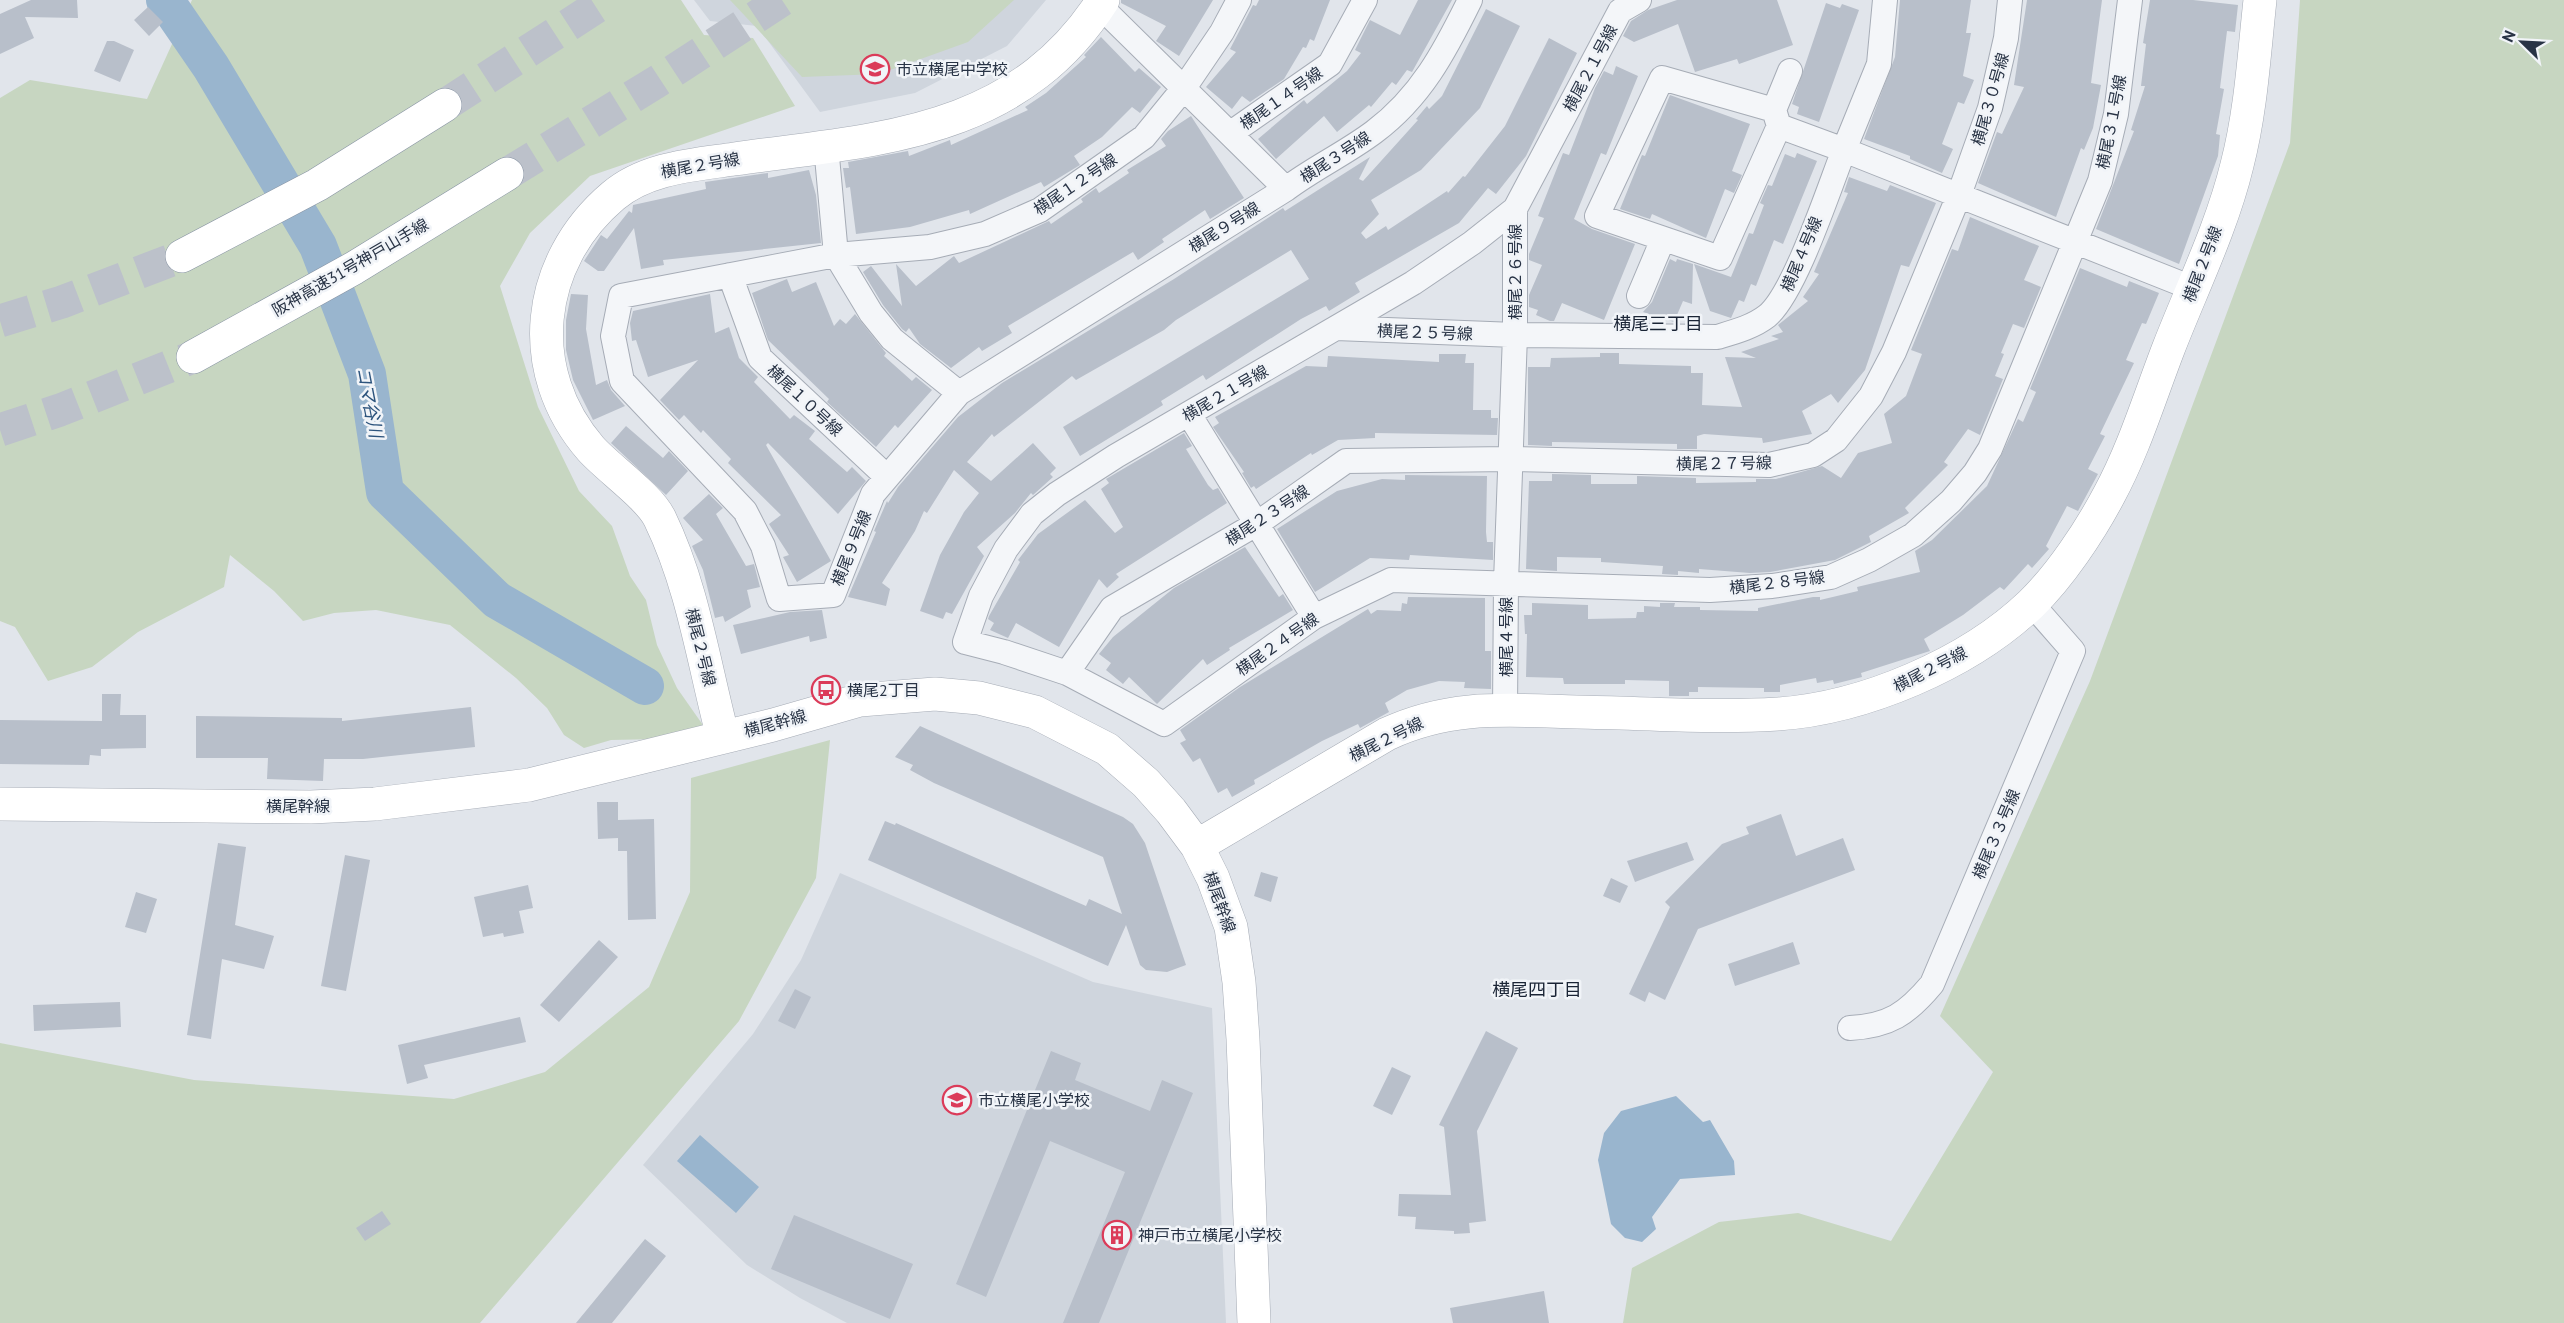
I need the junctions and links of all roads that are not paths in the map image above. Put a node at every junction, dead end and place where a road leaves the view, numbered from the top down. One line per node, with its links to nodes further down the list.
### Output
1 (1239, 0): 11 (street, 横尾１２号線)
2 (1365, 0): 14 (street, 横尾１４号線)
3 (1470, 0): 18 (street, 横尾３号線)
4 (1639, 0): 20 (street, 横尾２１号線)
5 (1885, 0): 16 (street, 横尾４号線)
6 (2010, 0): 19 (street, 横尾３０号線)
7 (2130, 0): 22 (street, 横尾３１号線)
8 (2260, 0): 26 (main road, 横尾２号線)
9 (1102, 3): 11 (street, 横尾３号線); 15 (main road, 横尾２号線)
10 (1790, 71): 13 (street)
11 (1184, 88): 14 (street, 横尾３号線); 23 (street, 横尾１２号線)
12 (445, 105): 24 (main road)
13 (1777, 118): 16 (street); 21 (street); 21 (street)
14 (1231, 133): 18 (street, 横尾３号線)
15 (826, 146): 23 (street); 42 (main road, 横尾２号線)
16 (1844, 150): 19 (street); 29 (street, 横尾４号線)
17 (507, 174): 30 (main road, 阪神高速31号神戸山手線)
18 (1286, 189): 31 (street, 横尾９号線)
19 (1959, 195): 22 (street); 33 (street, 横尾２７号線)
20 (1515, 209): 28 (street, 横尾２１号線); 29 (street, 横尾２６号線)
21 (1663, 239): 27 (street)
22 (2076, 240): 26 (street); 36 (street, 横尾２８号線)
23 (836, 255): 25 (street, 横尾９号線); 31 (street)
24 (182, 256)
25 (730, 275): 34 (street, 横尾１０号線); 34 (street, 横尾９号線)
26 (2192, 288): 37 (main road, 横尾２号線)
27 (1639, 296)
28 (1336, 328): 29 (street, 横尾２５号線); 32 (street, 横尾２１号線)
29 (1515, 336): 33 (street, 横尾４号線)
30 (193, 357)
31 (959, 393): 34 (street, 横尾９号線)
32 (1189, 414): 35 (street); 39 (street, 横尾２１号線)
33 (1510, 459): 35 (street, 横尾２３号線); 36 (street, 横尾４号線)
34 (887, 477)
35 (1258, 523): 38 (street); 39 (street, 横尾２３号線)
36 (1506, 582): 38 (street, 横尾２４号線); 40 (street, 横尾４号線)
37 (2031, 603): 40 (main road, 横尾２号線); 45 (street, 横尾３３号線)
38 (1314, 617): 41 (street, 横尾２４号線)
39 (1067, 673): 41 (street, 横尾２１号線)
40 (1505, 710): 44 (main road, 横尾２号線)
41 (1164, 724)
42 (723, 737): 43 (main road, 横尾幹線); 44 (main road, 横尾幹線)
43 (0, 804)
44 (1197, 846): 46 (main road, 横尾幹線)
45 (1850, 1028)
46 (1254, 1323)

